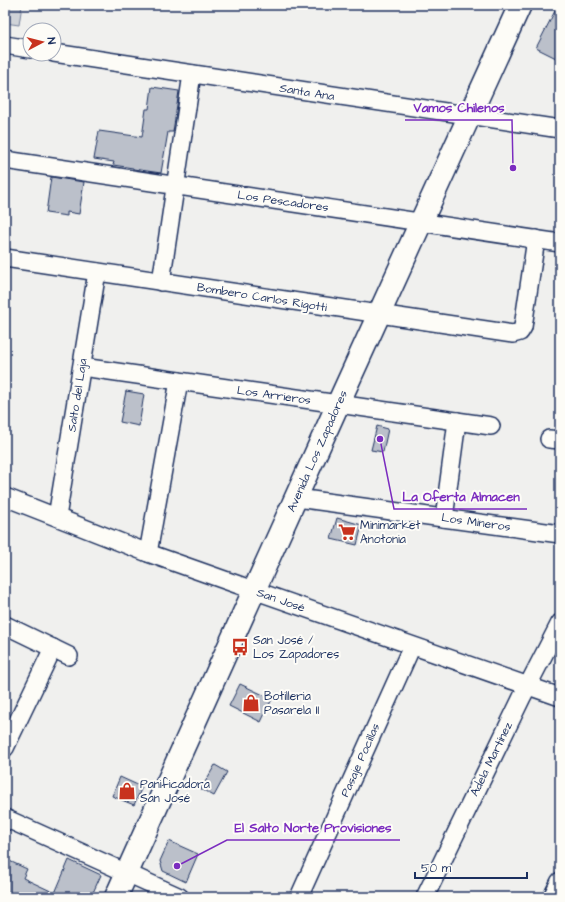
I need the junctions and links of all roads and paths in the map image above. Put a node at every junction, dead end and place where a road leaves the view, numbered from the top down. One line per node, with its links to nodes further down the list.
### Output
1 (520, 5): 6 (main road, Avenida Los Zapadores)
2 (5, 46): 3 (street)
3 (22, 48)
4 (62, 54): 5 (street, Santa Ana)
5 (192, 74): 6 (street, Santa Ana); 9 (street)
6 (470, 117): 7 (street, Santa Ana); 10 (main road, Avenida Los Zapadores)
7 (560, 129)
8 (5, 160): 9 (street, Los Pescadores)
9 (175, 185): 10 (street, Los Pescadores); 15 (street)
10 (422, 222): 11 (street, Los Pescadores); 16 (main road, Avenida Los Zapadores)
11 (536, 239): 12 (street, Los Pescadores); 16 (street, Bombero Carlos Rigotti)
12 (560, 243)
13 (5, 258): 14 (street, Bombero Carlos Rigotti)
14 (97, 272): 15 (street, Bombero Carlos Rigotti); 17 (street, Salto del Laja)
15 (161, 282): 16 (street, Bombero Carlos Rigotti)
16 (380, 314): 19 (main road, Avenida Los Zapadores)
17 (82, 367): 18 (street, Los Arrieros); 24 (street, Salto del Laja)
18 (179, 381): 19 (street, Los Arrieros); 27 (street)
19 (338, 404): 20 (street, Los Arrieros); 23 (main road, Avenida Los Zapadores)
20 (457, 421): 21 (street, Los Arrieros); 25 (street)
21 (491, 426)
22 (5, 498): 24 (street, San José)
23 (297, 498): 25 (street, Los Mineros); 28 (main road, Avenida Los Zapadores)
24 (57, 518): 27 (street, San José)
25 (444, 518): 26 (street, Los Mineros)
26 (560, 534)
27 (148, 553): 28 (street, San José)
28 (254, 591): 31 (street, San José); 38 (main road, Avenida Los Zapadores)
29 (560, 623): 34 (street, Adela Martínez)
30 (5, 625): 32 (street)
31 (412, 646): 34 (street, San José); 42 (street, Pasaje Pocillas)
32 (52, 648): 33 (street); 36 (street)
33 (69, 656)
34 (527, 686): 35 (street, San José); 43 (street, Adela Martínez)
35 (560, 697)
36 (5, 748)
37 (5, 818): 38 (street)
38 (127, 873): 40 (main road, Avenida Los Zapadores); 41 (street)
39 (560, 881): 44 (street)
40 (116, 897)
41 (180, 897)
42 (299, 897)
43 (425, 897)
44 (552, 897)

